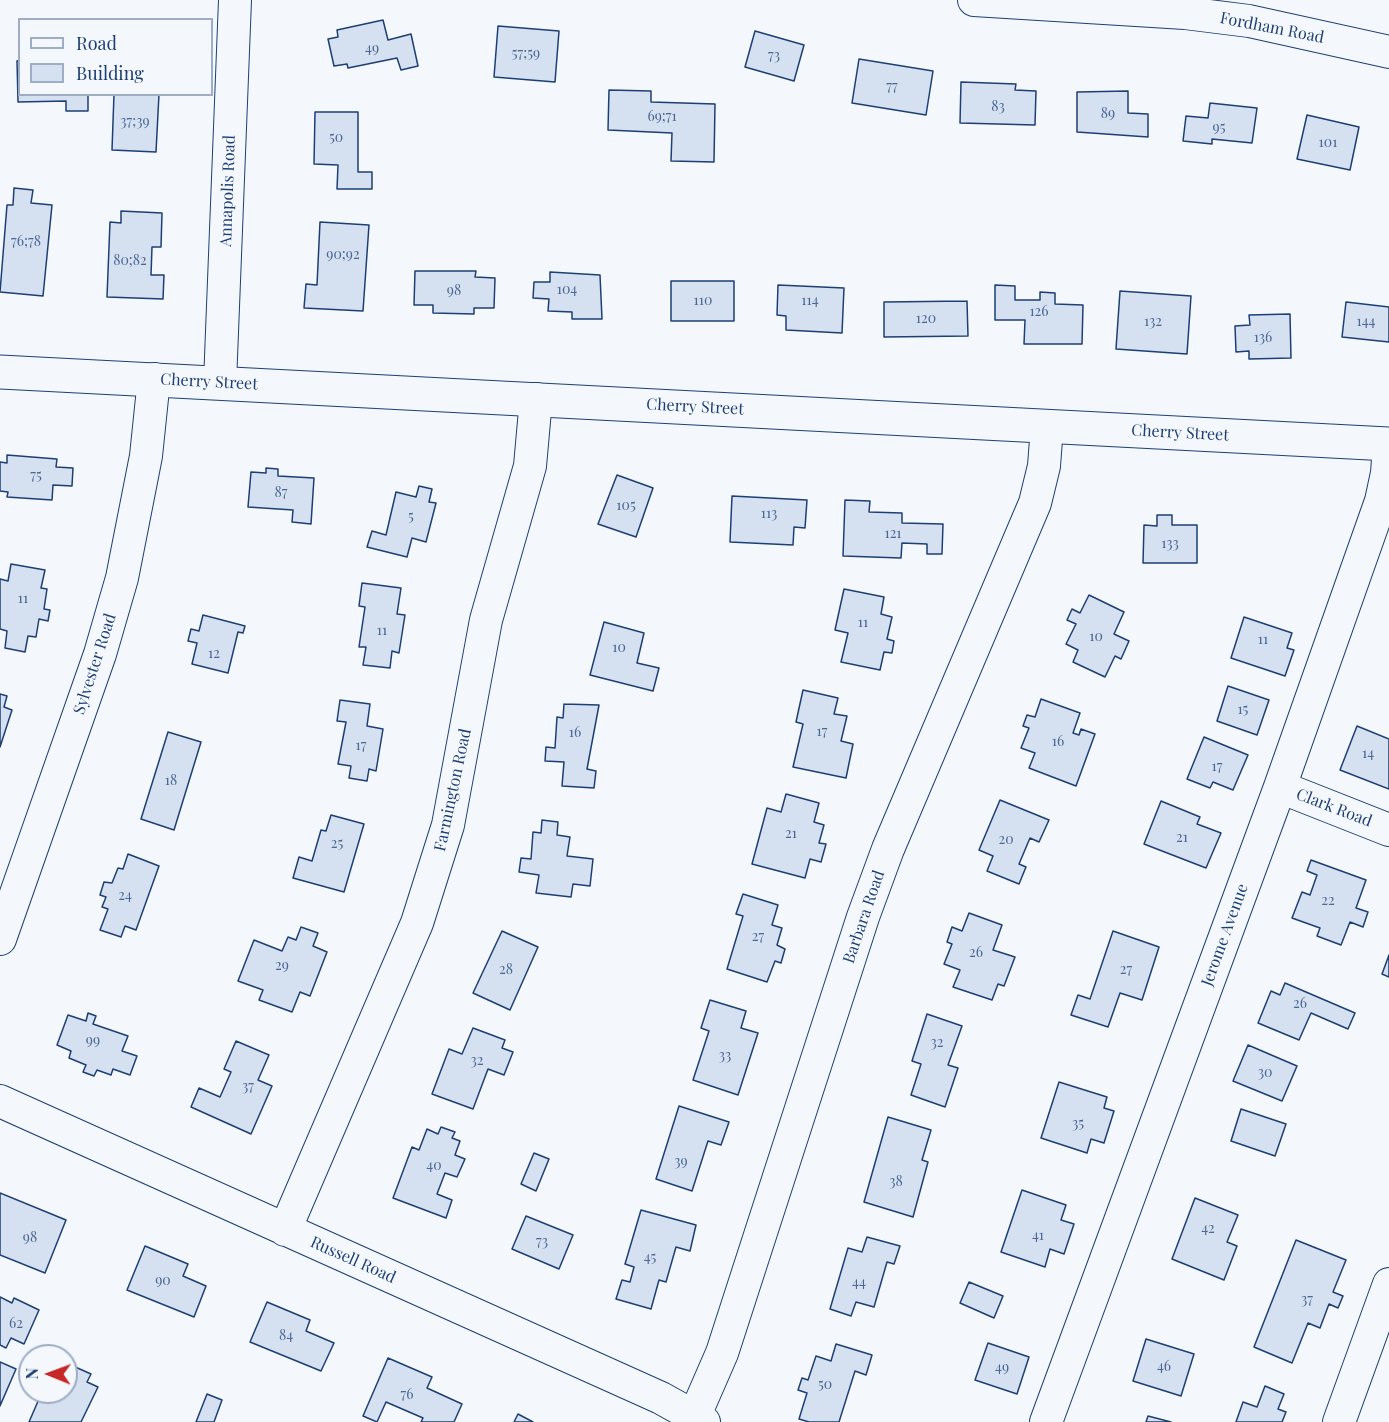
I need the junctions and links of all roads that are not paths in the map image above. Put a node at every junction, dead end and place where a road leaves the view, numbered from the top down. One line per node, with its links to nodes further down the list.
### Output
1 (235, 0): 6 (street, Annapolis Road)
2 (974, 0): 3 (street, Fordham Road)
3 (1389, 52)
4 (0, 372): 5 (street, Cherry Street)
5 (154, 379): 6 (street, Cherry Street); 12 (street, Sylvester Road)
6 (220, 383): 7 (street, Cherry Street)
7 (536, 399): 8 (street, Cherry Street); 14 (street, Farmington Road)
8 (1047, 426): 9 (street, Cherry Street); 16 (street, Barbara Road)
9 (1389, 444): 10 (street, Jerome Avenue)
10 (1280, 787): 11 (street, Clark Road); 17 (street, Jerome Avenue)
11 (1389, 830)
12 (0, 939)
13 (0, 1101): 14 (street, Russell Road)
14 (285, 1230): 16 (street, Russell Road)
15 (1389, 1284): 18 (street)
16 (700, 1419)
17 (1046, 1422)
18 (1339, 1422)

